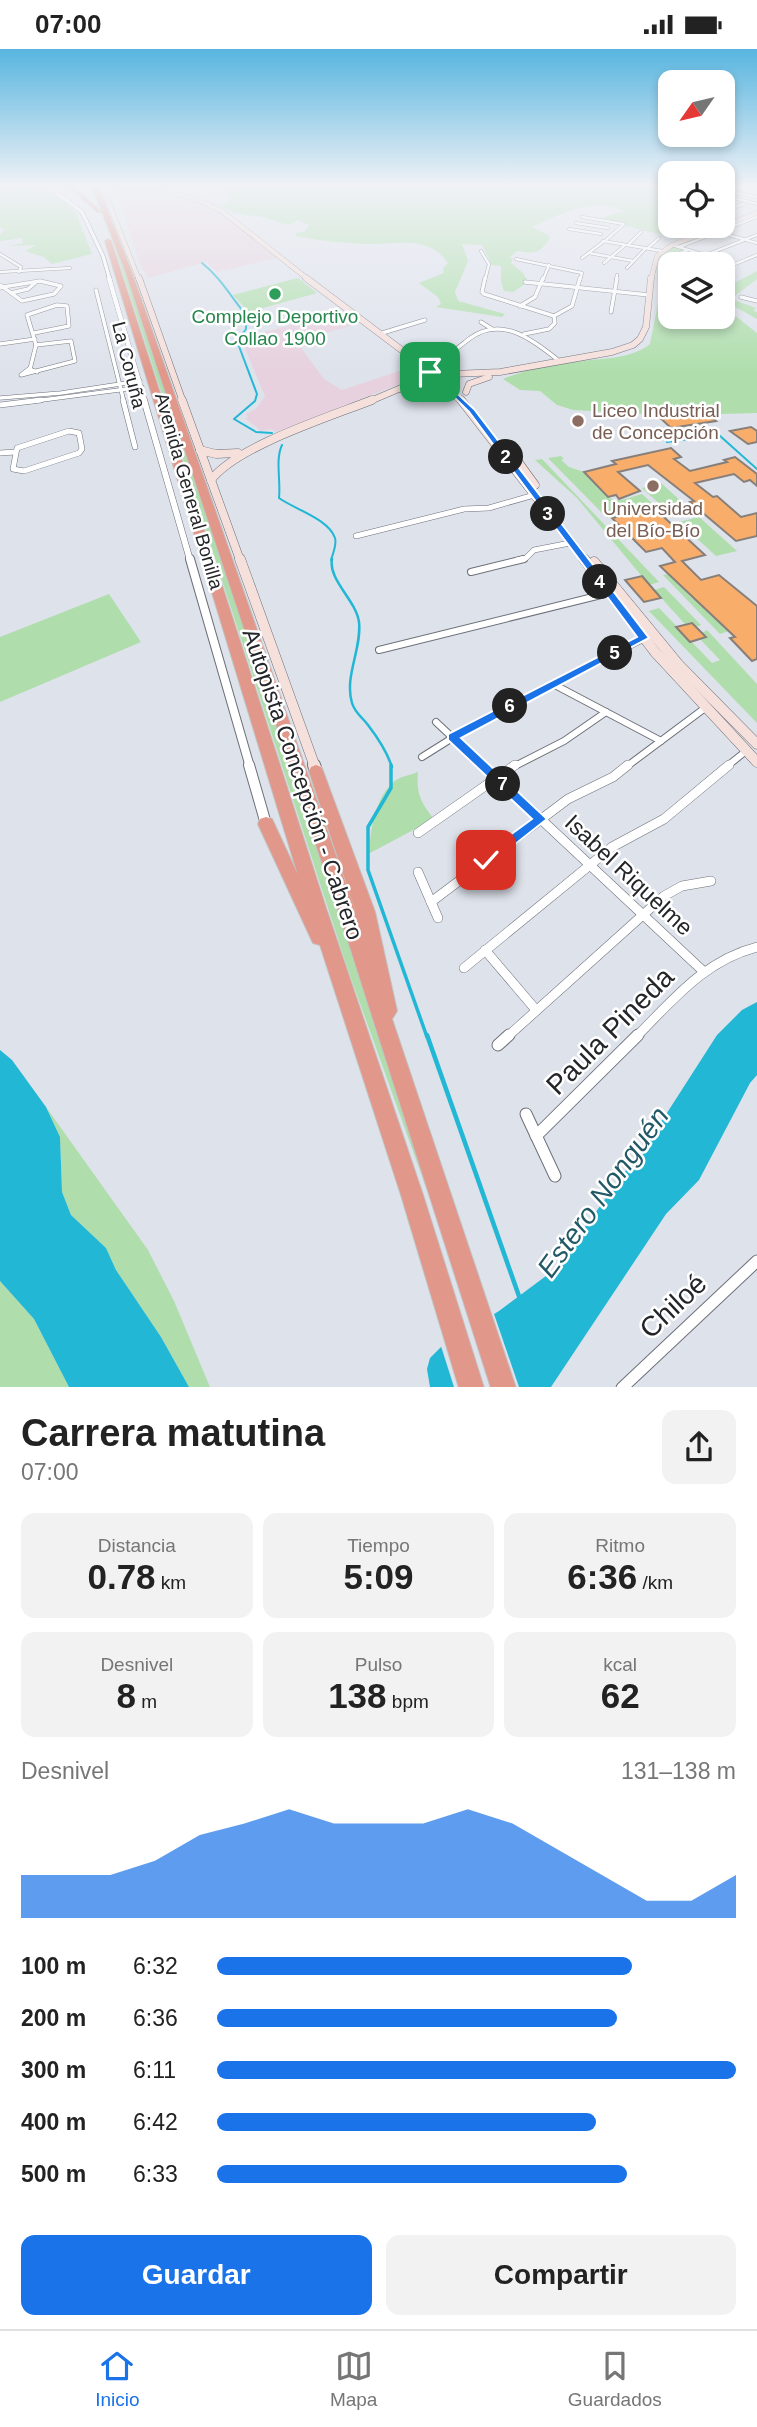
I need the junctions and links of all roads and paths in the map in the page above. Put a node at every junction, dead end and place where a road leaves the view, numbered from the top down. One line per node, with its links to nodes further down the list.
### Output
1 (99, 248): 60 (street, Avenida General Bonilla)
2 (114, 248): 104 (highway, Autopista Concepción - Cabrero)
3 (118, 248): 107 (highway, Autopista Concepción - Cabrero)
4 (128, 248): 67 (main road, Avenida General Bonilla)
5 (270, 248): 48 (main road)
6 (595, 248): 16 (street)
7 (622, 248): 19 (street)
8 (669, 248): 13 (main road)
9 (683, 248): 11 (street)
10 (647, 249): 13 (street); 22 (street)
11 (688, 250): 14 (street); 15 (street)
12 (481, 251): 42 (street)
13 (662, 251): 39 (main road)
14 (683, 252)
15 (695, 252)
16 (589, 253): 19 (street); 20 (street)
17 (0, 254): 29 (street)
18 (757, 255): 24 (street)
19 (611, 257): 22 (street); 23 (street)
20 (582, 258)
21 (516, 259): 25 (street)
22 (634, 261): 26 (street)
23 (604, 263)
24 (735, 264)
25 (550, 265): 33 (street); 35 (street)
26 (627, 268)
27 (54, 271): 29 (street)
28 (0, 272): 29 (street)
29 (19, 272)
30 (617, 275): 37 (street)
31 (525, 282): 33 (street)
32 (36, 283): 34 (street); 38 (street); 38 (street)
33 (541, 284): 35 (street); 42 (street)
34 (2, 288): 38 (street)
35 (578, 288): 37 (street); 44 (street)
36 (96, 290): 61 (street, La Coruña)
37 (614, 291): 39 (street); 43 (street)
38 (11, 293)
39 (649, 295): 53 (main road)
40 (741, 297): 41 (street)
41 (757, 301)
42 (520, 306): 44 (street)
43 (611, 312)
44 (554, 316): 49 (street)
45 (425, 320): 48 (street)
46 (481, 322): 47 (street)
47 (493, 329): 49 (street); 54 (street)
48 (379, 334): 52 (main road)
49 (524, 334): 53 (street)
50 (35, 338): 50 (street); 51 (street); 55 (street); 57 (street)
51 (0, 343)
52 (407, 353): 54 (main road); 59 (main road)
53 (558, 360): 56 (main road)
54 (426, 365): 59 (main road)
55 (30, 368): 57 (street); 57 (street)
56 (515, 369): 58 (main road); 62 (main road)
57 (37, 372)
58 (469, 373): 59 (main road); 62 (main road)
59 (439, 377): 64 (main road); 68 (main road); 72 (main road)
60 (141, 384): 61 (street); 92 (street, Avenida General Bonilla)
61 (120, 387): 63 (street); 65 (street); 66 (street, La Coruña)
62 (466, 392): 64 (main road)
63 (0, 398)
64 (472, 401): 85 (main road)
65 (0, 405)
66 (135, 447)
67 (200, 450): 68 (main road); 71 (main road, Avenida General Bonilla)
68 (248, 450): 71 (main road)
69 (15, 454): 69 (street); 70 (street)
70 (0, 455)
71 (211, 481): 89 (main road, Avenida General Bonilla)
72 (536, 497): 73 (street); 74 (main road)
73 (356, 536)
74 (570, 543): 75 (street); 76 (main road)
75 (471, 572)
76 (608, 593): 77 (main road); 78 (street)
77 (644, 638): 79 (street); 80 (main road)
78 (379, 650)
79 (553, 684): 81 (street); 83 (street)
80 (705, 708): 84 (street); 86 (main road)
81 (606, 712): 84 (street); 90 (street)
82 (436, 722): 83 (street, Isabel Riquelme)
83 (452, 737): 87 (street); 90 (street, Isabel Riquelme)
84 (660, 741): 91 (street)
85 (757, 744)
86 (746, 751): 88 (main road); 94 (street)
87 (422, 757)
88 (757, 762)
89 (316, 771): 107 (highway)
90 (496, 778): 91 (street, Isabel Riquelme); 93 (street)
91 (541, 819): 94 (street, Isabel Riquelme); 97 (street)
92 (266, 824): 104 (highway)
93 (418, 833)
94 (590, 865): 98 (street, Isabel Riquelme); 101 (street)
95 (418, 872): 97 (street)
96 (711, 881): 98 (street)
97 (431, 902): 99 (street)
98 (643, 915): 103 (street, Isabel Riquelme); 105 (street)
99 (438, 918)
100 (757, 947): 103 (street, Paula Pineda)
101 (485, 950): 102 (street); 105 (street)
102 (464, 968)
103 (703, 971): 109 (street, Paula Pineda)
104 (344, 990): 112 (highway, Autopista Concepción - Cabrero)
105 (536, 1010): 106 (street)
106 (498, 1045)
107 (405, 1088): 113 (highway, Autopista Concepción - Cabrero)
108 (526, 1114): 109 (street)
109 (536, 1136): 110 (street)
110 (555, 1176)
111 (757, 1261): 114 (street, Chiloé)
112 (472, 1387)
113 (504, 1387)
114 (623, 1387)

